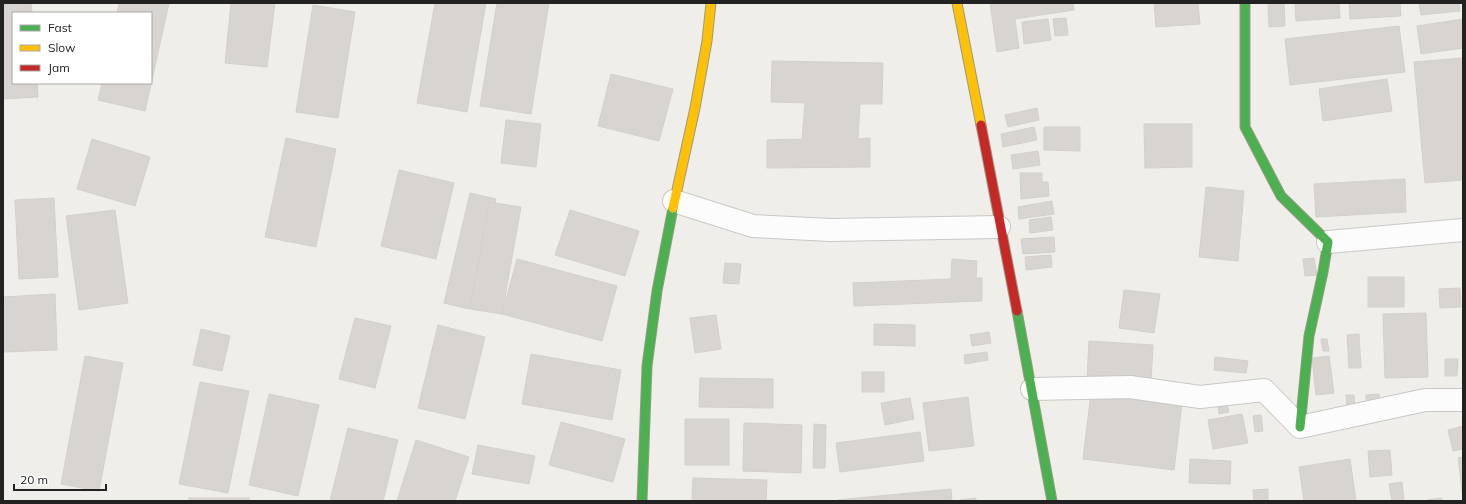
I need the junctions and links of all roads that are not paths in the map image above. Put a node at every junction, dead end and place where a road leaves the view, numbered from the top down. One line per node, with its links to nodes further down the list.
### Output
1 (711, 3): 4 (street)
2 (957, 3): 5 (street)
3 (1244, 3): 7 (street)
4 (674, 201): 5 (street); 11 (street)
5 (999, 227): 8 (street)
6 (1463, 230): 7 (street)
7 (1328, 242): 10 (street)
8 (1032, 389): 10 (street); 12 (street)
9 (1463, 400): 10 (street)
10 (1300, 427)
11 (642, 501)
12 (1052, 501)

